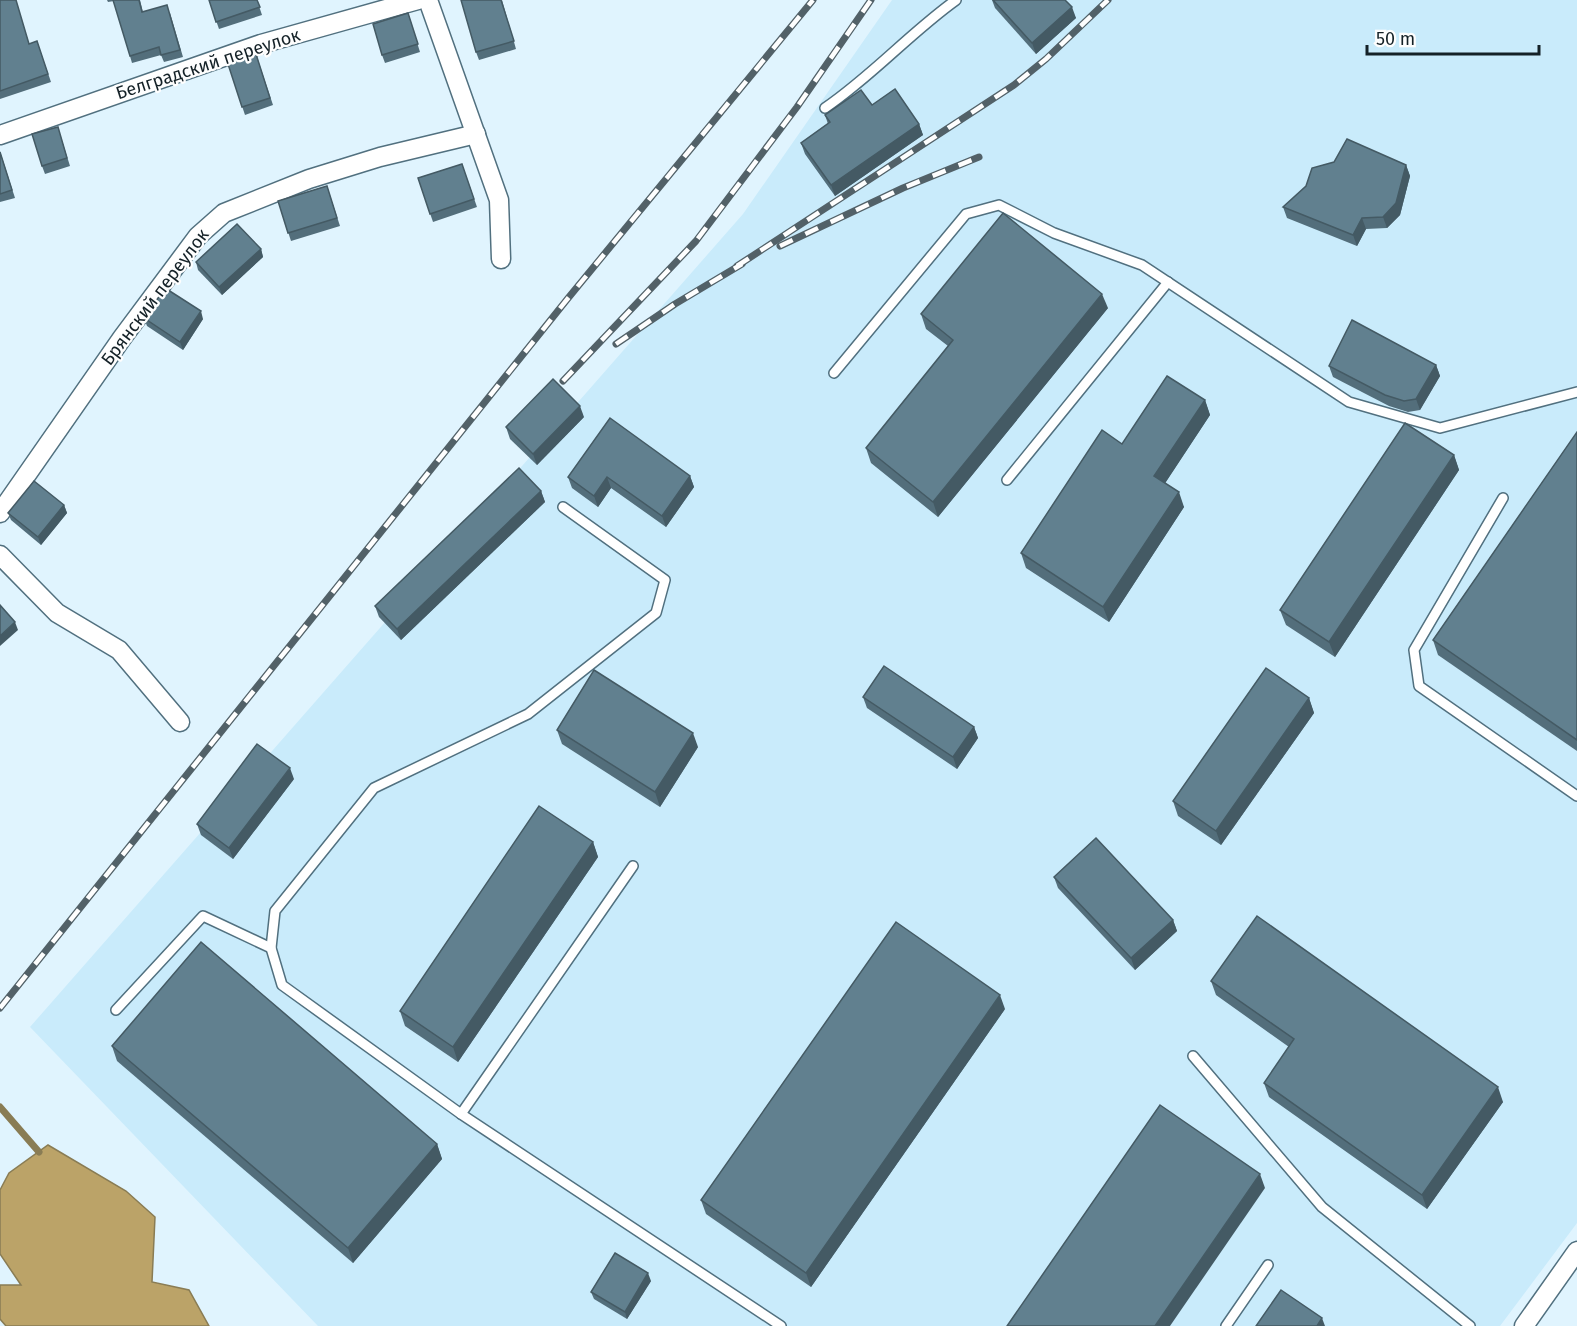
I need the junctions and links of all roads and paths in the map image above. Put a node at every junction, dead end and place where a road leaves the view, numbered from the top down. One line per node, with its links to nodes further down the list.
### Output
1 (418, 0): 6 (street, Белградский переулок)
2 (428, 0): 5 (street)
3 (956, 0): 4 (lane)
4 (825, 108)
5 (476, 134): 7 (street); 14 (street, Брянский переулок)
6 (0, 135)
7 (501, 259)
8 (1168, 282): 9 (lane); 10 (lane); 11 (lane)
9 (834, 373)
10 (1577, 392)
11 (1007, 480)
12 (1503, 498): 17 (lane)
13 (563, 507): 19 (lane)
14 (0, 513)
15 (0, 555): 16 (street)
16 (180, 722)
17 (1577, 796)
18 (633, 866): 22 (lane)
19 (271, 948): 20 (lane); 22 (lane)
20 (116, 1010)
21 (1193, 1056): 27 (lane)
22 (461, 1114): 25 (lane)
23 (1577, 1251): 28 (street)
24 (1268, 1265): 26 (lane)
25 (781, 1326)
26 (1226, 1326)
27 (1470, 1326)
28 (1524, 1326)

